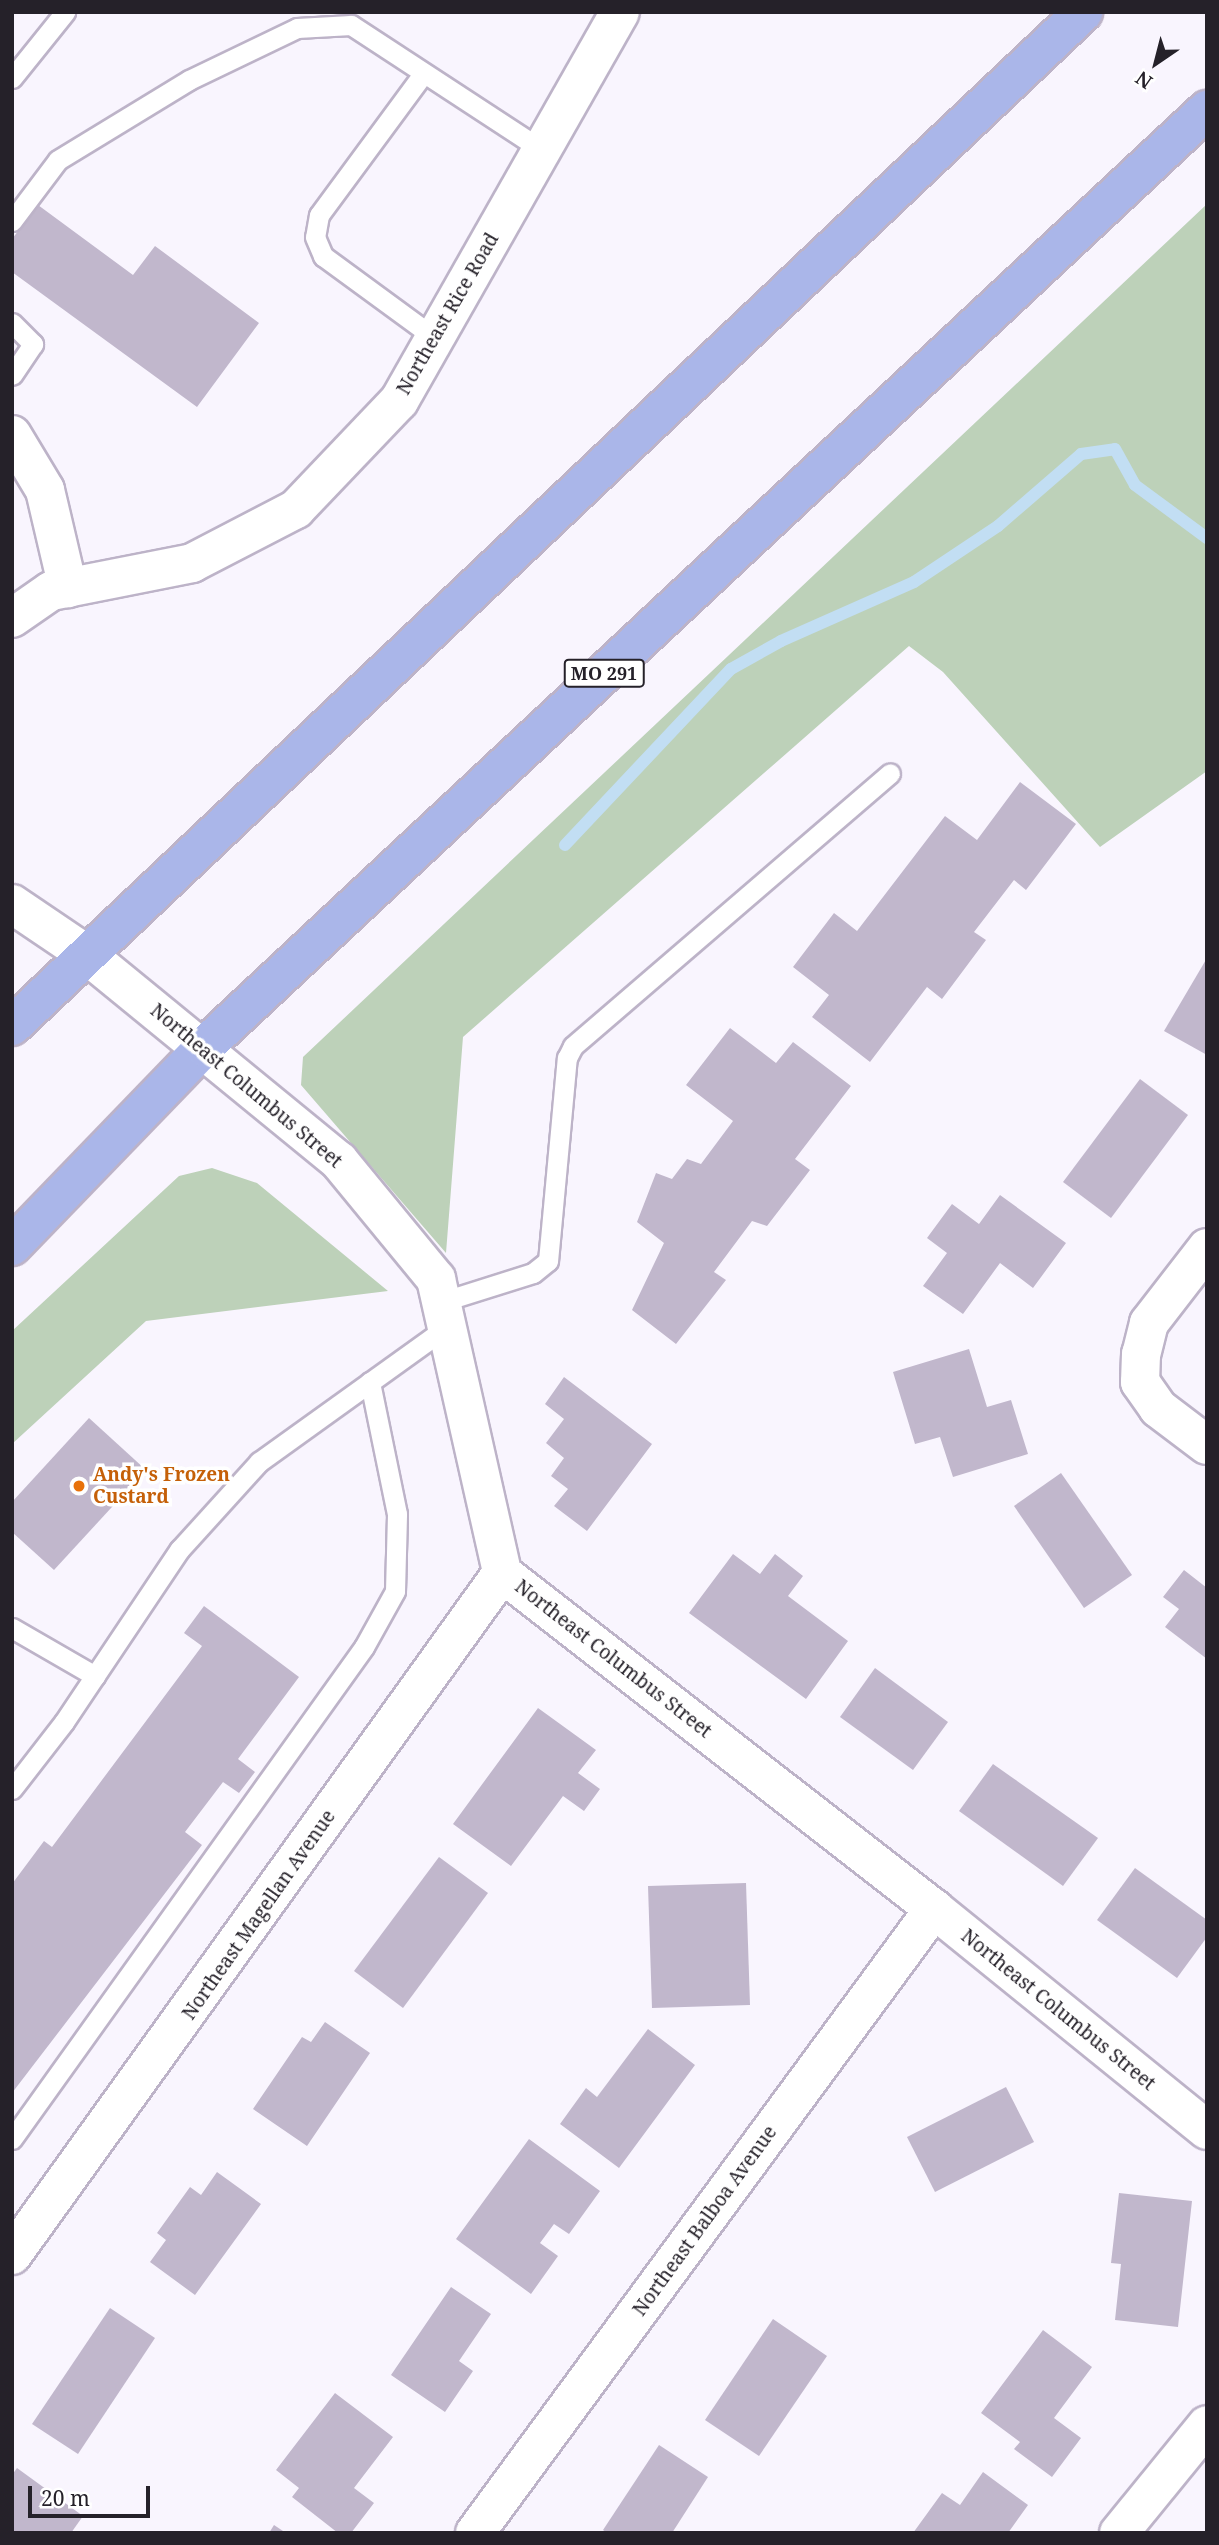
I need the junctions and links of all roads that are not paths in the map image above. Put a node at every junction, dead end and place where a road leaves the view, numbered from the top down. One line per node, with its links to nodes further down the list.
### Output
1 (65, 12): 5 (lane)
2 (620, 12): 7 (street, Northeast Rice Road)
3 (1083, 12): 17 (main road)
4 (423, 74): 7 (lane); 8 (lane); 10 (lane)
5 (12, 78)
6 (1207, 110): 19 (main road, MO 291)
7 (542, 150): 10 (street, Northeast Rice Road)
8 (12, 221)
9 (12, 323): 11 (lane)
10 (435, 338): 13 (street, Northeast Rice Road)
11 (12, 375)
12 (12, 435): 13 (street)
13 (68, 588): 14 (street, Northeast Rice Road)
14 (12, 618)
15 (890, 773): 22 (lane)
16 (12, 904): 17 (street, Northeast Columbus Street)
17 (86, 954): 18 (main road); 19 (street, Northeast Columbus Street)
18 (12, 1026)
19 (204, 1047): 20 (main road, MO 291); 22 (street, Northeast Columbus Street)
20 (12, 1246)
21 (1207, 1248): 24 (street)
22 (444, 1315): 23 (lane); 25 (street, Northeast Columbus Street)
23 (370, 1382): 27 (lane); 31 (lane)
24 (1207, 1446)
25 (502, 1573): 29 (street, Northeast Columbus Street); 32 (street, Northeast Magellan Avenue)
26 (12, 1628): 27 (lane)
27 (95, 1676): 28 (lane)
28 (12, 1789)
29 (934, 1909): 30 (street, Northeast Columbus Street); 34 (street, Northeast Balboa Avenue)
30 (1207, 2130)
31 (12, 2139)
32 (12, 2255)
33 (1207, 2425): 35 (street)
34 (475, 2533)
35 (1119, 2533)

